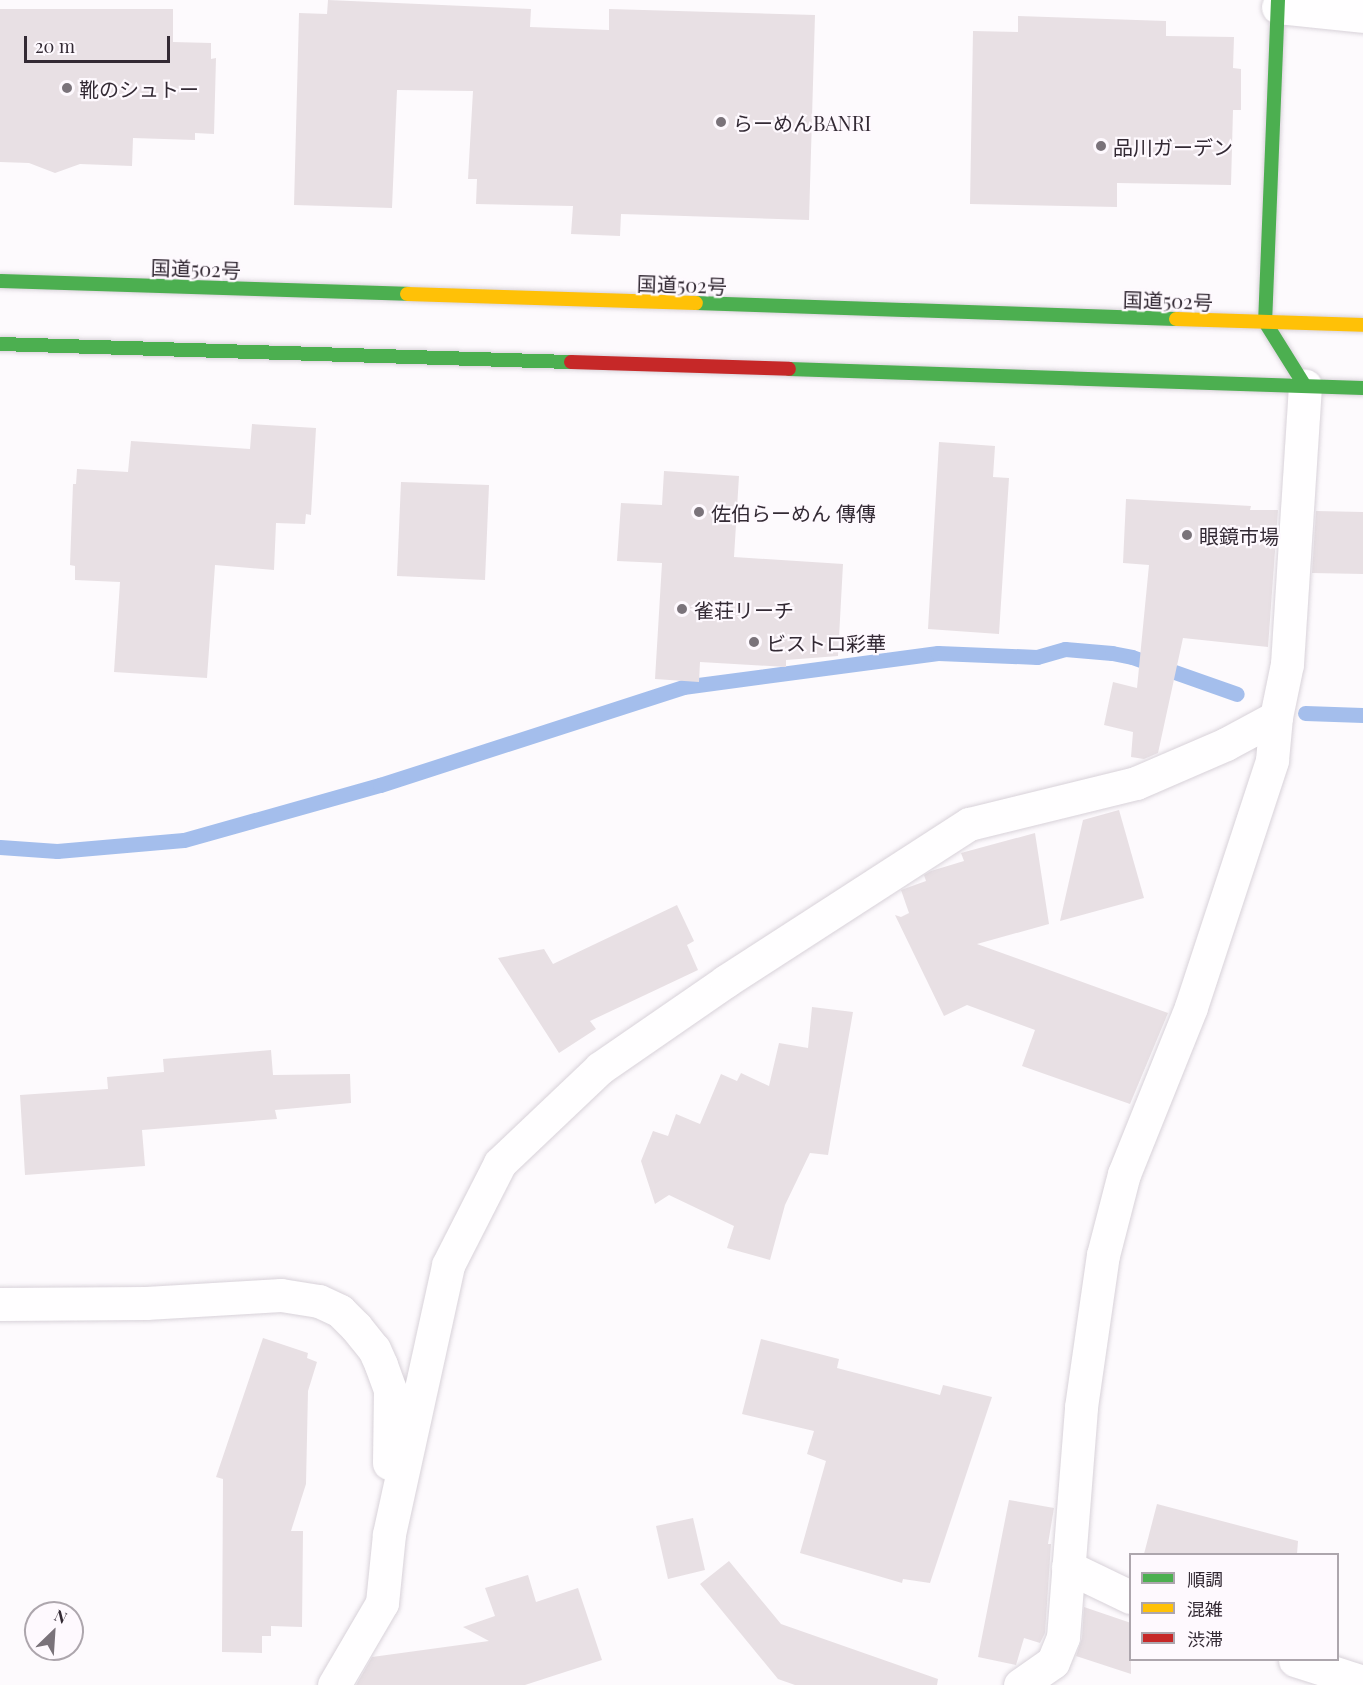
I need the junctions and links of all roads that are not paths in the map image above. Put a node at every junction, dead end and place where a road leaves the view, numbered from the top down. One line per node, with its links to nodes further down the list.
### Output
1 (1278, 3): 2 (street); 4 (main road)
2 (1363, 16)
3 (0, 281): 4 (main road, 国道502号)
4 (1265, 322): 5 (main road, 国道502号); 7 (main road)
5 (1363, 325)
6 (0, 345): 7 (main road)
7 (1305, 386): 8 (main road); 9 (street)
8 (1363, 388)
9 (1276, 717): 11 (street); 12 (street)
10 (0, 1304): 11 (street)
11 (389, 1534): 16 (street)
12 (1068, 1567): 13 (street); 17 (street)
13 (1129, 1596)
14 (1301, 1661): 15 (street)
15 (1363, 1682)
16 (333, 1685)
17 (1020, 1685)

